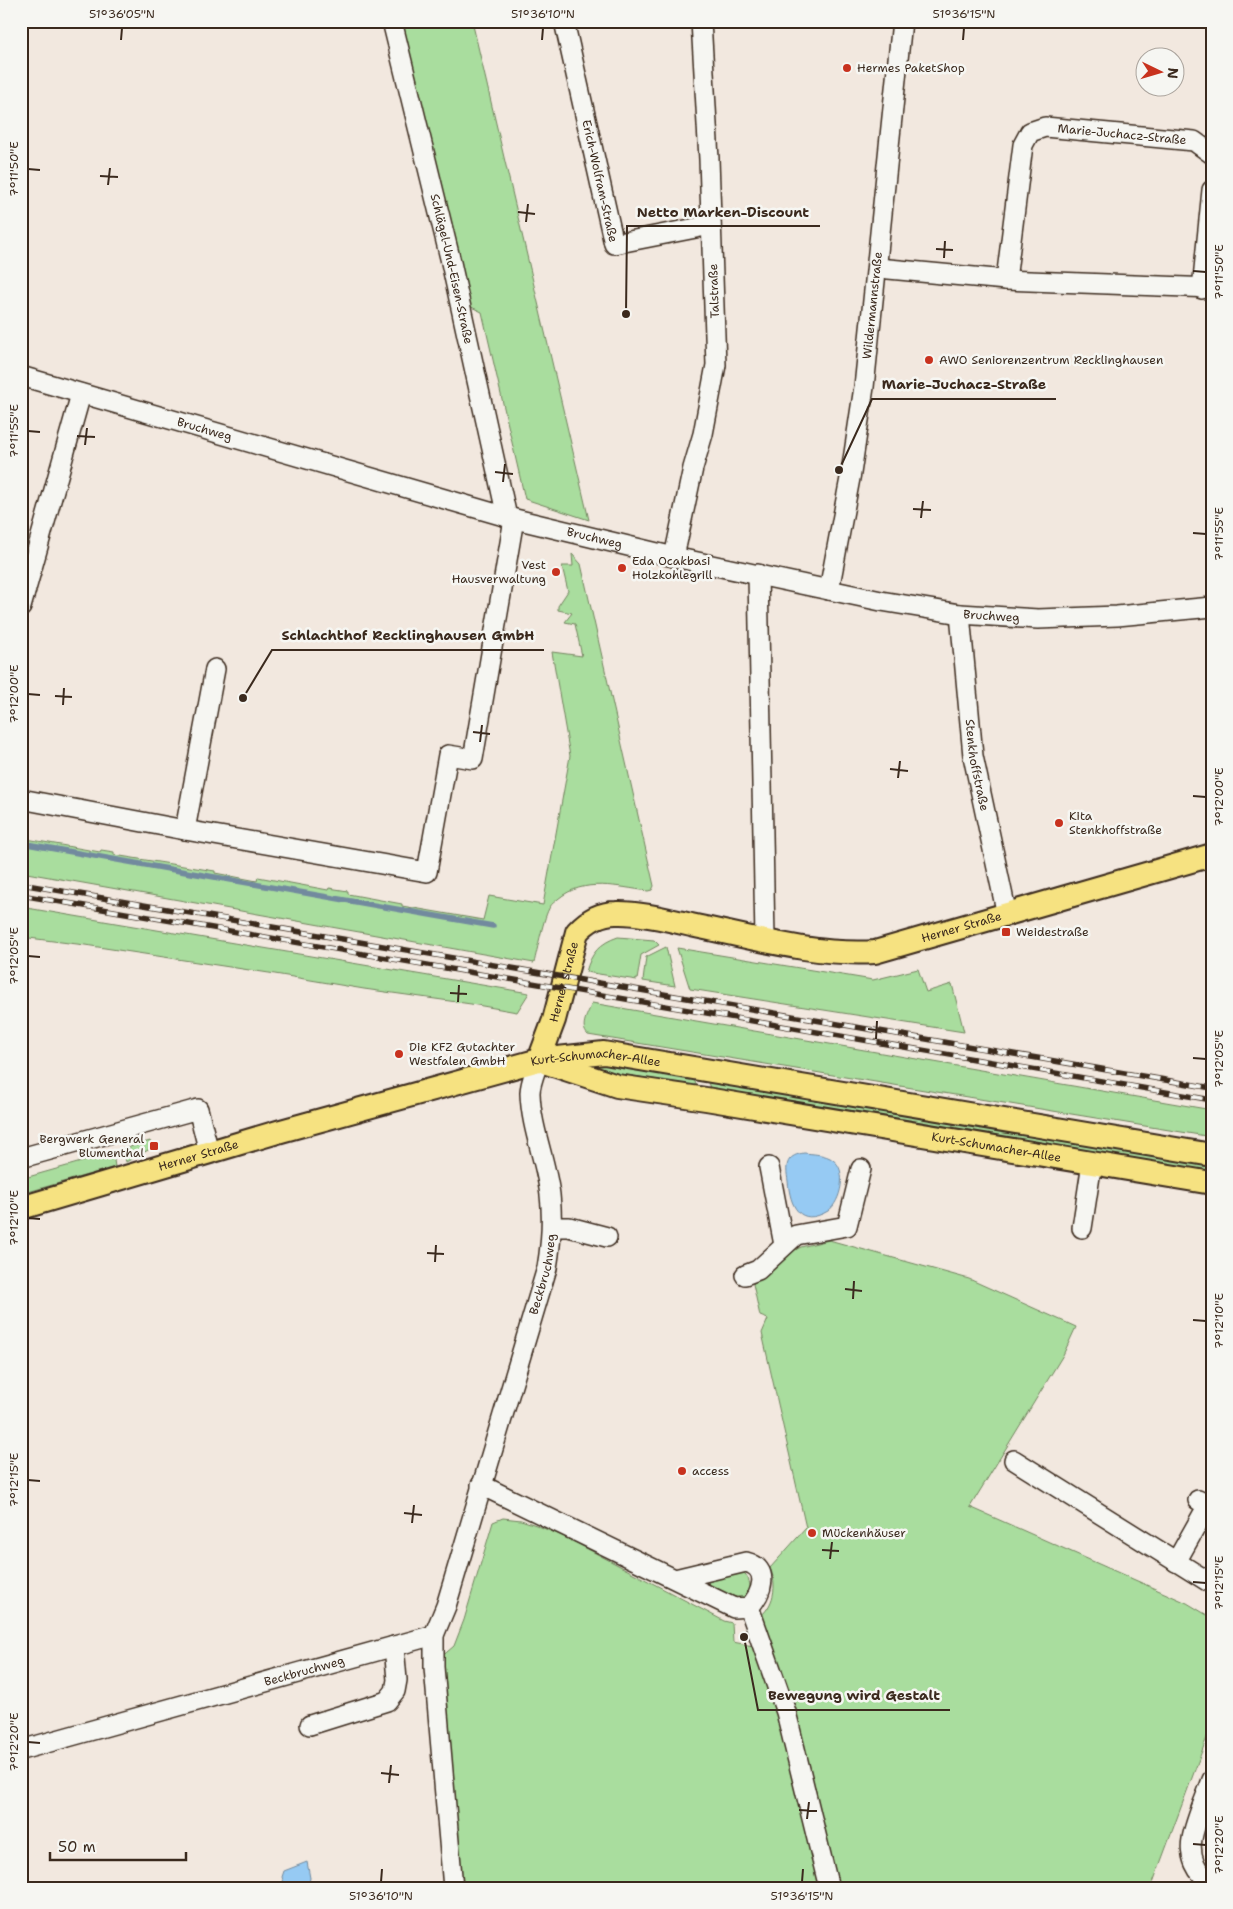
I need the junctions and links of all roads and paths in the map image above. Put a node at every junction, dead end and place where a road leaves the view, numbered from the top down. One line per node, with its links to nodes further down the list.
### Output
1 (392, 21): 13 (street, Schlägel-Und-Eisen-Straße)
2 (564, 21): 7 (street, Erich-Wolfram-Straße)
3 (701, 21): 7 (street, Talstraße)
4 (902, 21): 8 (street, Wildermannstraße)
5 (1212, 154): 9 (street, Marie-Juchacz-Straße)
6 (1212, 190): 10 (street)
7 (711, 225): 14 (street, Talstraße)
8 (878, 268): 9 (street); 16 (street, Wildermannstraße)
9 (1006, 280): 10 (street)
10 (1207, 288)
11 (21, 376): 12 (street, Bruchweg)
12 (82, 394): 13 (street, Bruchweg); 17 (street)
13 (510, 518): 14 (street, Bruchweg); 22 (street)
14 (674, 557): 15 (street, Bruchweg)
15 (758, 574): 16 (street, Bruchweg); 25 (street)
16 (828, 590): 19 (street, Bruchweg)
17 (21, 607)
18 (1212, 607): 19 (street, Bruchweg)
19 (960, 614): 24 (street, Stenkhoffstraße)
20 (215, 669): 22 (street)
21 (21, 799): 22 (street)
22 (185, 830)
23 (1212, 855): 24 (main road, Herner Straße)
24 (1007, 915): 25 (main road, Herner Straße)
25 (765, 940): 26 (main road, Herner Straße)
26 (538, 1060): 27 (main road, Herner Straße); 28 (main road, Kurt-Schumacher-Allee); 30 (main road, Kurt-Schumacher-Allee); 35 (street, Beckbruchweg)
27 (209, 1152): 29 (street); 34 (main road, Herner Straße)
28 (1212, 1155)
29 (21, 1158)
30 (1092, 1163): 33 (main road, Kurt-Schumacher-Allee); 36 (street)
31 (769, 1167): 38 (street)
32 (861, 1169): 38 (street)
33 (1212, 1183)
34 (21, 1208)
35 (552, 1227): 37 (street); 41 (street, Beckbruchweg)
36 (1082, 1228)
37 (607, 1237)
38 (784, 1245): 39 (street)
39 (745, 1275)
40 (1014, 1460): 43 (street)
41 (481, 1484): 44 (street); 47 (street, Beckbruchweg)
42 (1198, 1500): 43 (street)
43 (1176, 1562): 45 (street)
44 (675, 1579): 46 (street); 46 (street)
45 (1207, 1581)
46 (749, 1608): 54 (street)
47 (434, 1635): 48 (street, Beckbruchweg); 53 (street)
48 (394, 1646): 49 (street); 50 (street, Beckbruchweg)
49 (310, 1725)
50 (21, 1750)
51 (1212, 1780): 52 (street)
52 (1212, 1881)
53 (453, 1888)
54 (829, 1888)

